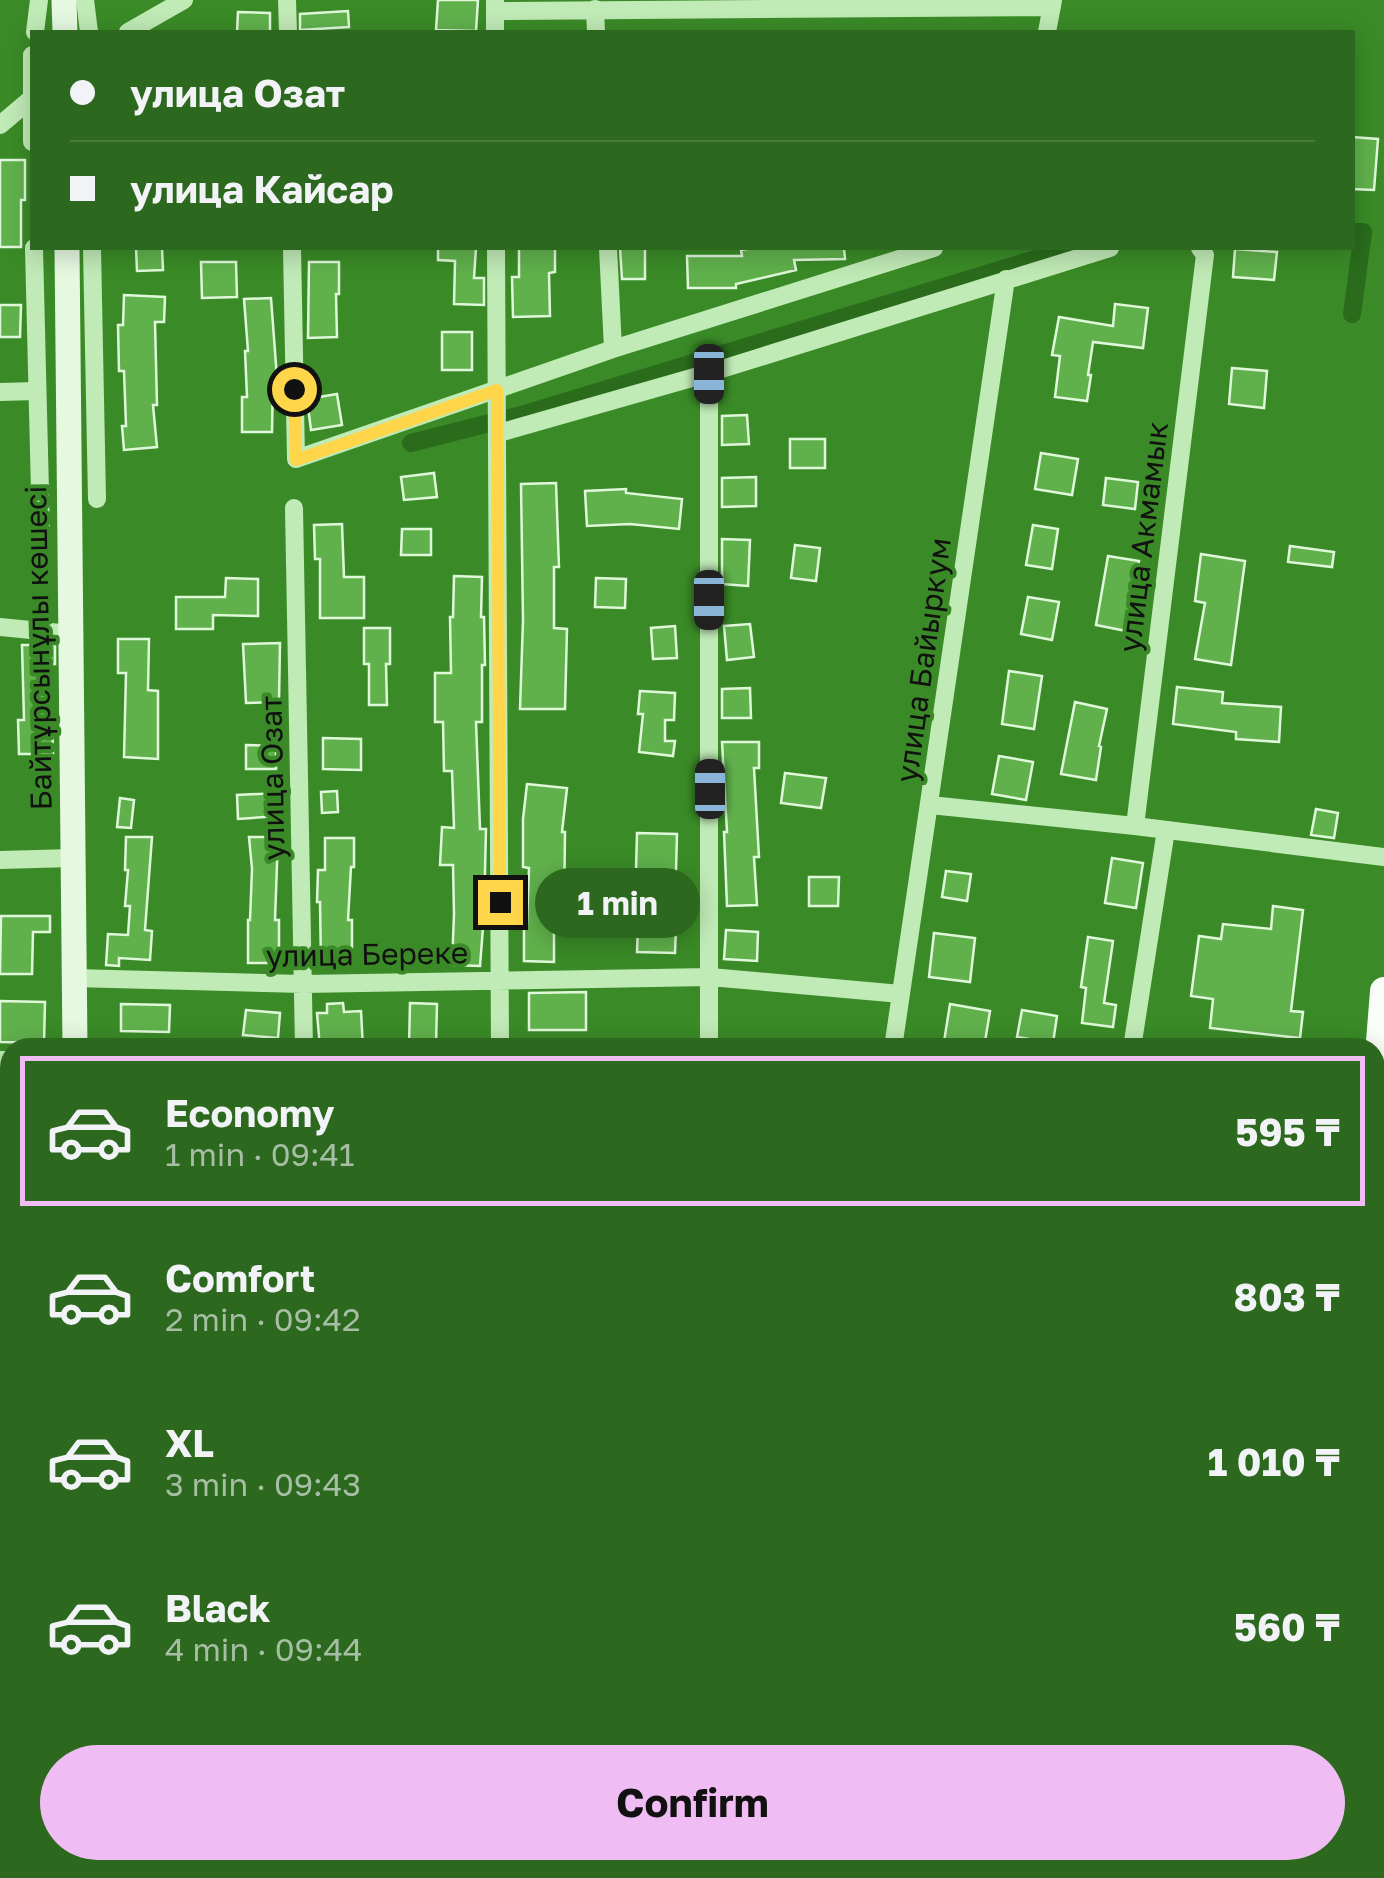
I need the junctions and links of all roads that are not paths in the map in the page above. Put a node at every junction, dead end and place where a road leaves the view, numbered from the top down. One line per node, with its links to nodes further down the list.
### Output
1 (39, 0): 9 (street)
2 (64, 0): 10 (main road)
3 (86, 0): 11 (street)
4 (184, 0): 12 (street)
5 (287, 0): 13 (street)
6 (1053, 3): 8 (street); 16 (street)
7 (495, 5): 8 (street); 14 (street)
8 (595, 9): 15 (street)
9 (35, 30)
10 (65, 30)
11 (89, 30)
12 (133, 30)
13 (288, 30)
14 (496, 30)
15 (596, 30)
16 (1047, 30)
17 (30, 100): 18 (street)
18 (2, 124)
19 (34, 250): 31 (street)
20 (67, 250): 39 (main road, Байтұрсынұлы көшесі)
21 (92, 250): 35 (street)
22 (292, 250): 33 (street)
23 (496, 250): 33 (street)
24 (608, 250): 29 (street)
25 (928, 250): 29 (street)
26 (1103, 250): 28 (street)
27 (1203, 251): 41 (street, улица Акмамык)
28 (1006, 279): 30 (street); 40 (street, улица Байыркум)
29 (614, 350): 33 (street)
30 (709, 374): 34 (street); 47 (street)
31 (36, 391): 32 (street); 37 (street)
32 (0, 392)
33 (497, 394): 34 (street)
34 (499, 433): 48 (street)
35 (97, 500)
36 (294, 508): 49 (street, улица Озат)
37 (40, 533)
38 (0, 626): 39 (street)
39 (71, 634): 44 (main road, Байтұрсынұлы көшесі)
40 (930, 806): 41 (street); 51 (street, улица Байыркум)
41 (1135, 826): 42 (street)
42 (1166, 830): 43 (street); 57 (street)
43 (1384, 857)
44 (73, 858): 45 (street); 46 (main road, Байтұрсынұлы көшесі)
45 (0, 860)
46 (74, 978): 49 (street, улица Береке); 52 (main road, Байтұрсынұлы көшесі)
47 (710, 978): 48 (street, улица Береке); 51 (street, улица Береке); 55 (street)
48 (501, 980): 49 (street, улица Береке); 54 (street)
49 (303, 984): 53 (street, улица Озат)
50 (1384, 991): 58 (main road)
51 (901, 994): 56 (street, улица Байыркум)
52 (75, 1038)
53 (304, 1038)
54 (500, 1038)
55 (710, 1038)
56 (894, 1038)
57 (1134, 1038)
58 (1380, 1038)

